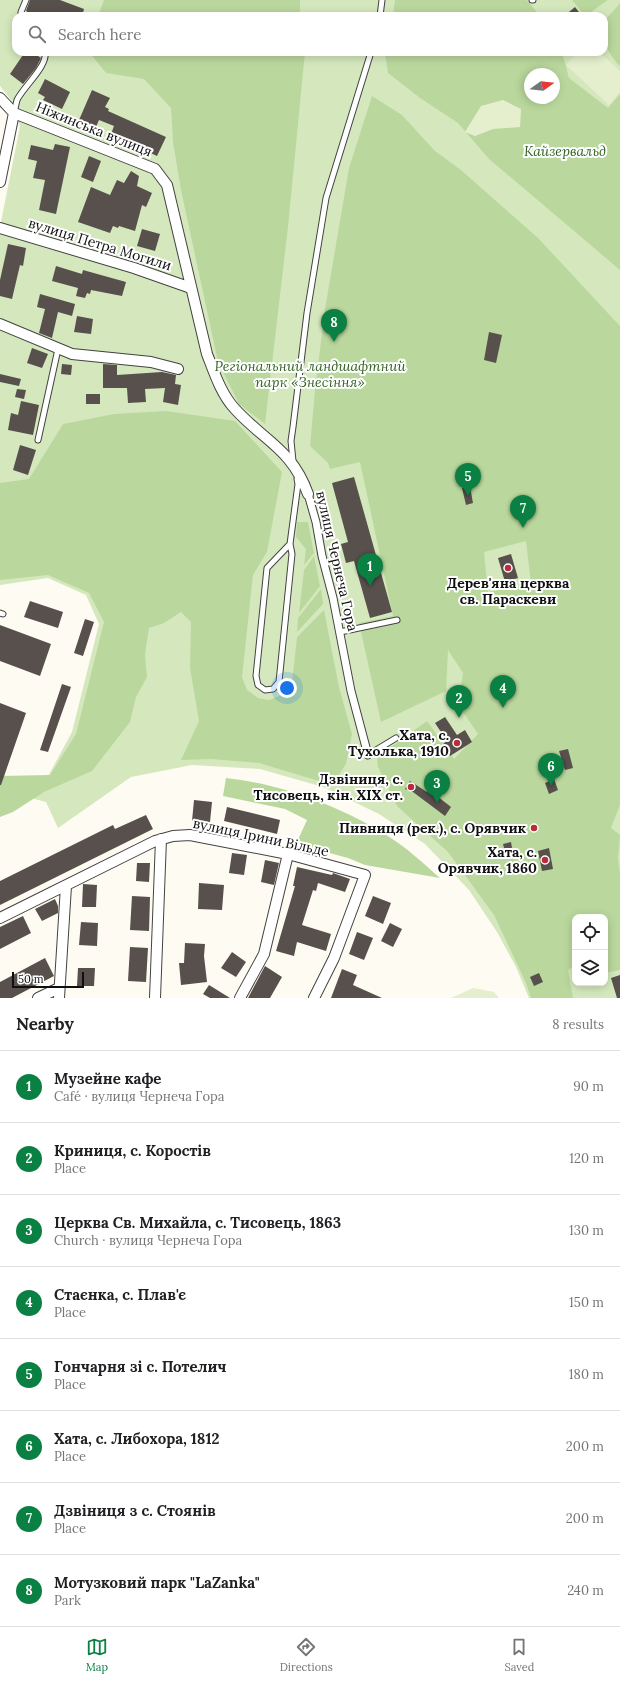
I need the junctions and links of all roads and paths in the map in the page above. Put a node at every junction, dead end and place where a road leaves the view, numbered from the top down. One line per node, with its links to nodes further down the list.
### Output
1 (26, 0): 3 (lane)
2 (382, 0): 4 (lane)
3 (21, 12)
4 (380, 12)
5 (46, 56): 8 (lane)
6 (370, 56): 16 (lane)
7 (0, 98): 8 (street, Ніжинська вулиця)
8 (14, 112): 9 (street); 11 (street, Ніжинська вулиця)
9 (0, 182)
10 (0, 228): 11 (street, вулиця Петра Могили)
11 (191, 288): 16 (street, вулиця Чернеча Гора)
12 (0, 324): 13 (street)
13 (58, 349): 14 (street); 15 (lane)
14 (178, 369)
15 (38, 440)
16 (294, 464): 17 (street, вулиця Чернеча Гора); 18 (lane)
17 (308, 494): 20 (street, вулиця Чернеча Гора)
18 (290, 544): 18 (lane)
19 (397, 620): 20 (lane)
20 (340, 632): 22 (street, вулиця Чернеча Гора)
21 (396, 738): 22 (lane)
22 (368, 755)
23 (161, 839): 24 (street, вулиця Ірини Вільде); 25 (street, вулиця Ірини Вільде); 29 (street)
24 (288, 854): 30 (street); 31 (street, вулиця Ірини Вільде)
25 (66, 886): 26 (street, вулиця Ірини Вільде); 27 (street)
26 (0, 918)
27 (59, 993): 28 (street)
28 (38, 998)
29 (155, 998)
30 (240, 998)
31 (314, 998)

